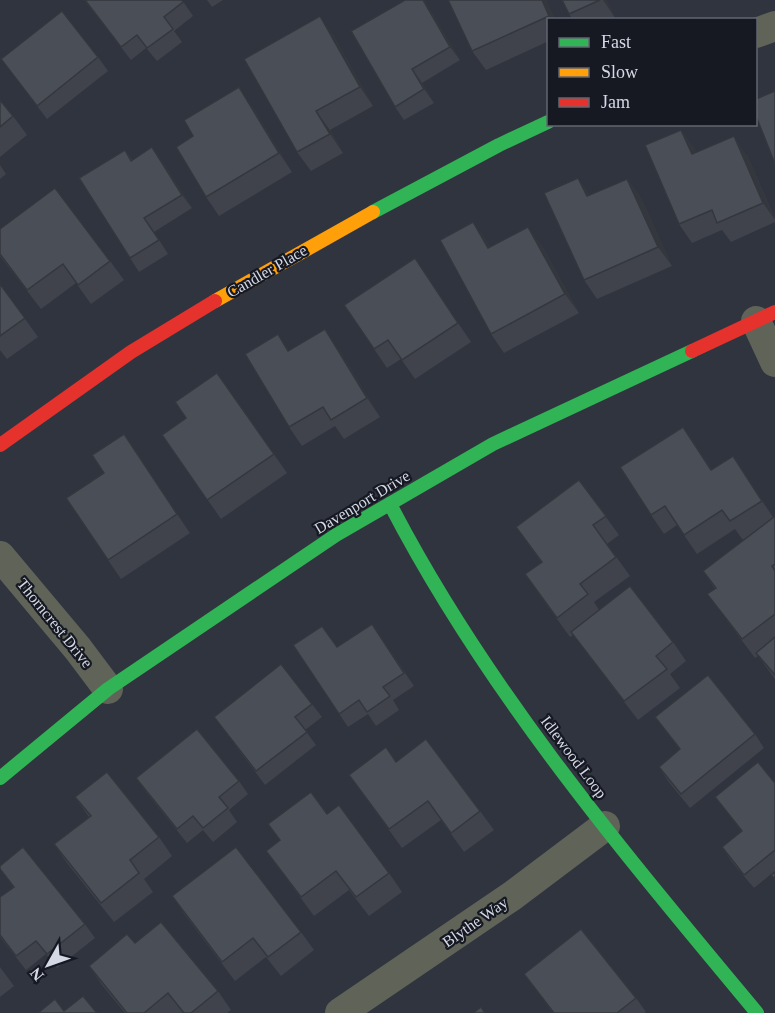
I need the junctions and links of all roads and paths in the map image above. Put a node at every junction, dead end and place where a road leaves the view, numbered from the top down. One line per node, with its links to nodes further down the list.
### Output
1 (775, 26): 2 (street)
2 (757, 33)
3 (547, 123): 6 (street, Candler Place)
4 (765, 316): 5 (street); 7 (street, Davenport Drive)
5 (775, 362)
6 (0, 445)
7 (390, 504): 9 (street, Davenport Drive); 11 (street, Idlewood Loop)
8 (0, 556): 9 (street, Thorncrest Drive)
9 (108, 689): 10 (street, Davenport Drive)
10 (0, 778)
11 (605, 826): 12 (street, Blythe Way); 13 (street, Idlewood Loop)
12 (340, 1013)
13 (757, 1013)

